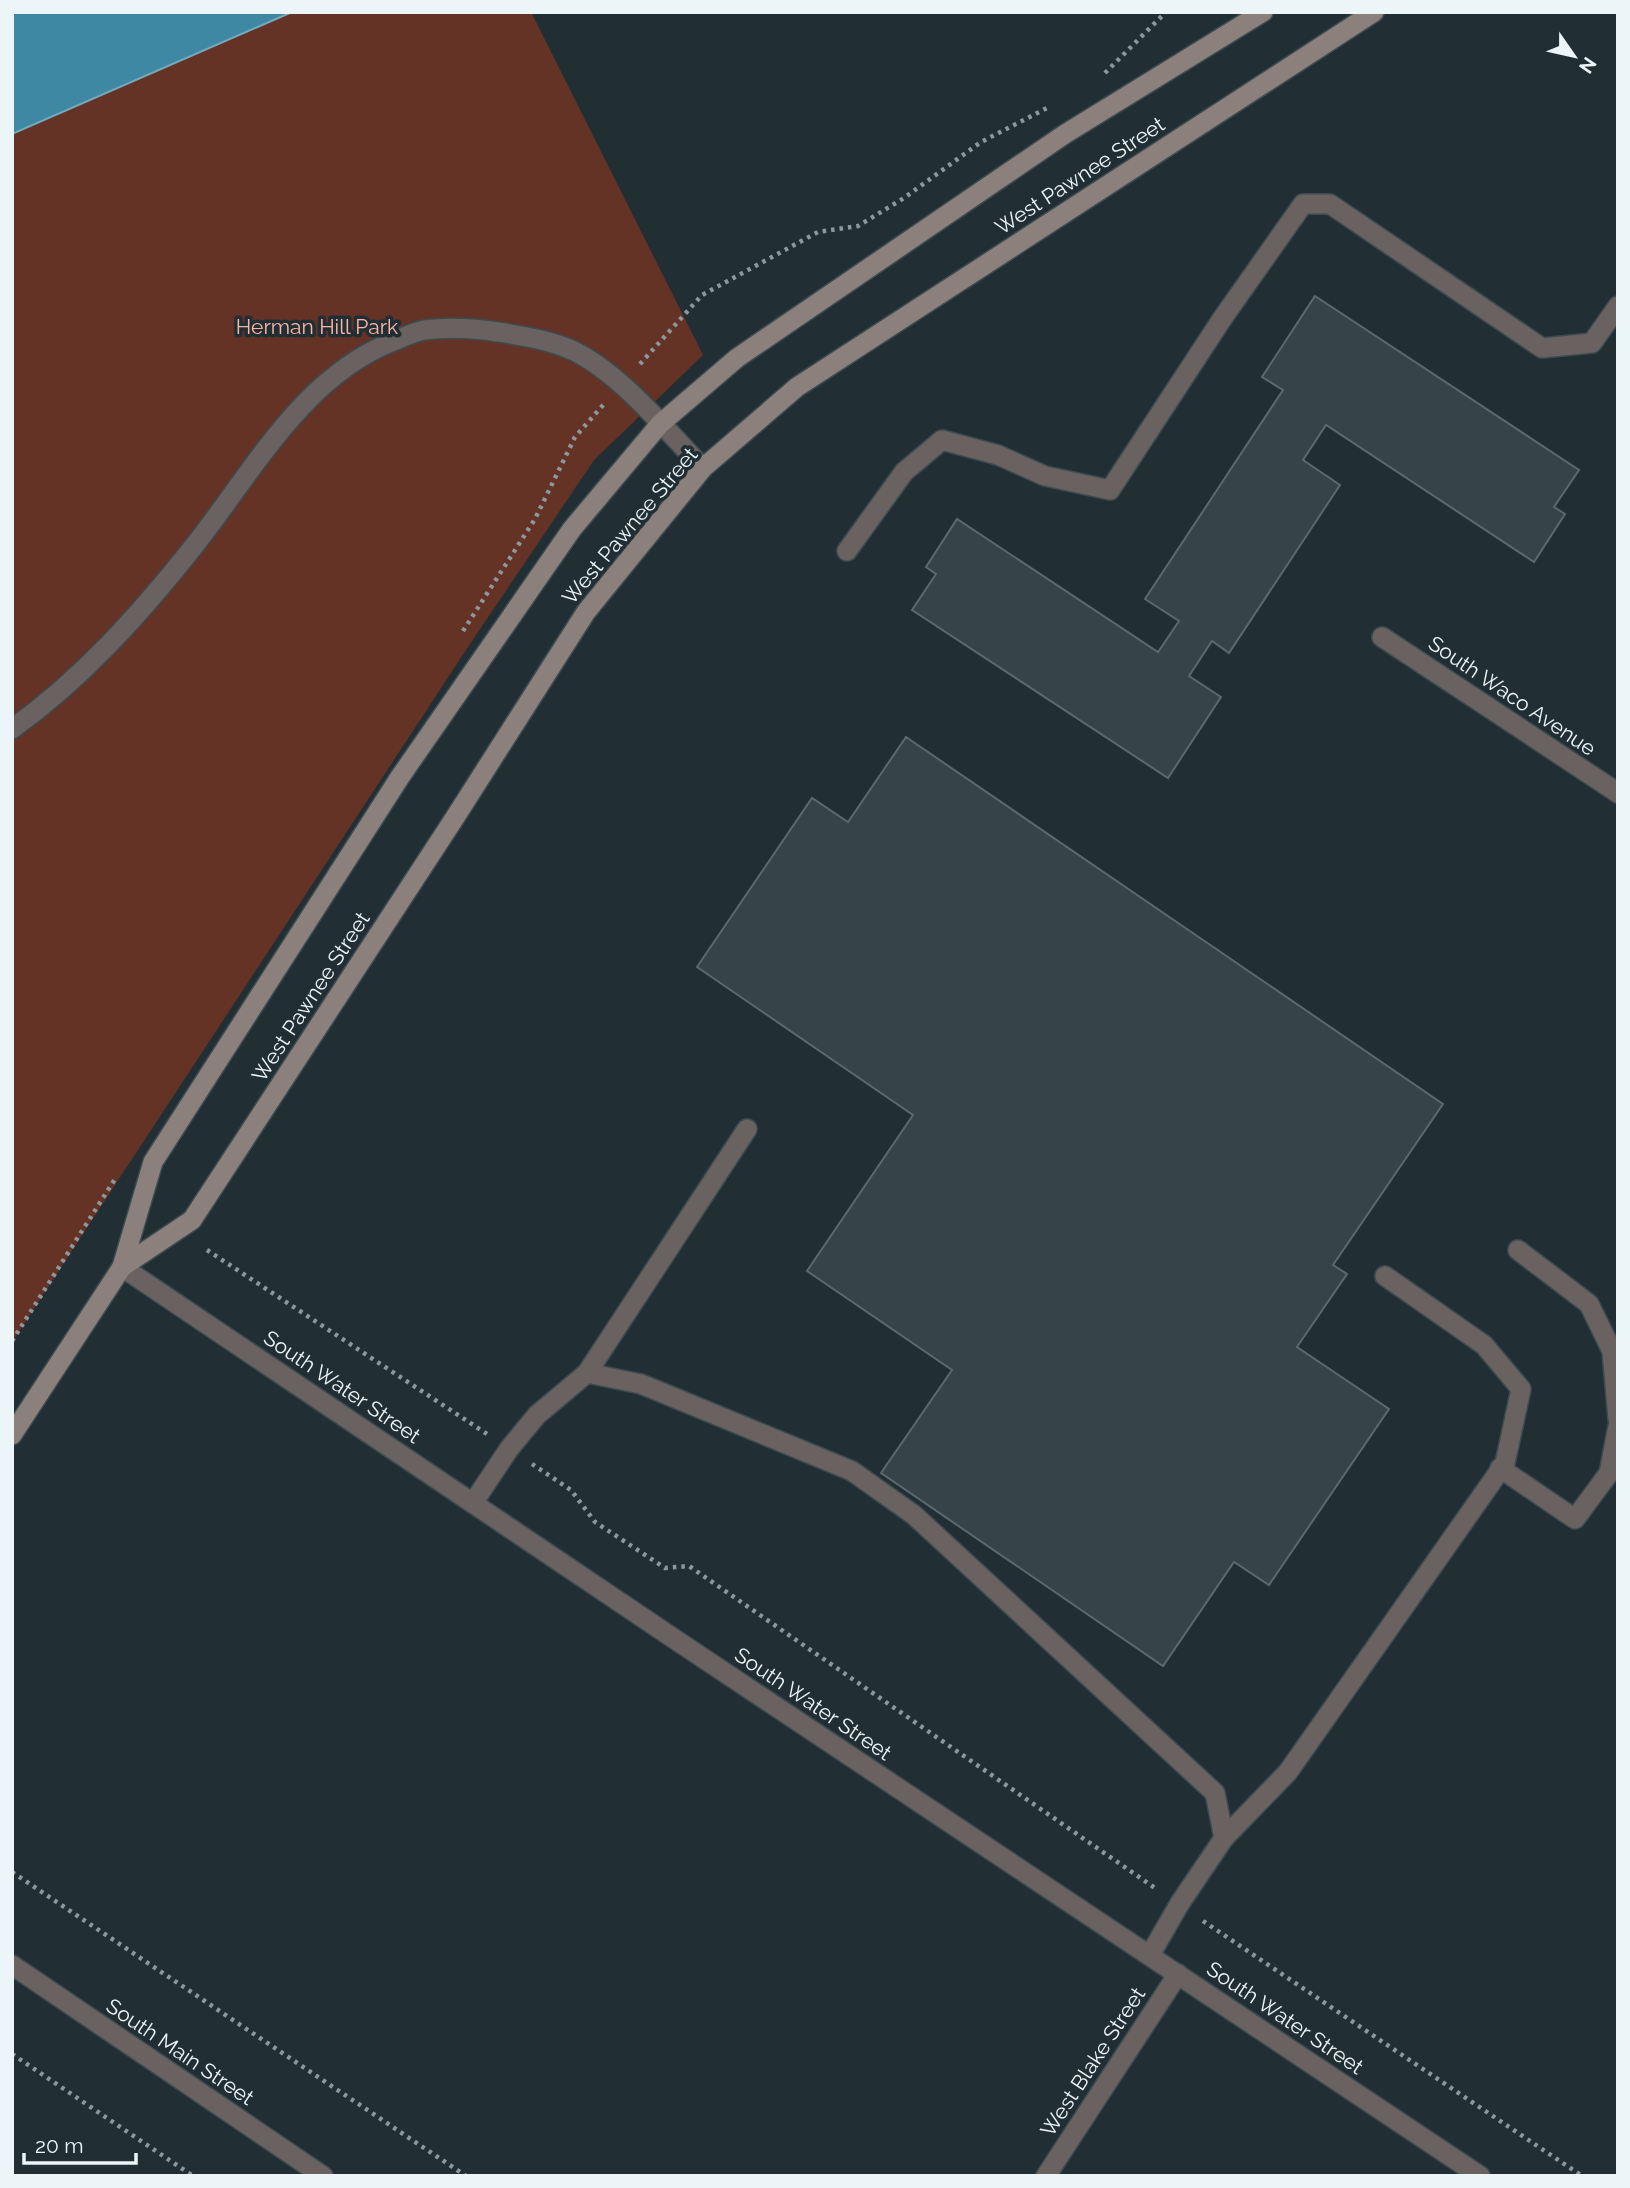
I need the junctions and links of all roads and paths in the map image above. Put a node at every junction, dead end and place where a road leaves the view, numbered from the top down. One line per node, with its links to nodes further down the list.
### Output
1 (1262, 12): 4 (main road, West Pawnee Street)
2 (1374, 12): 5 (main road, West Pawnee Street)
3 (1618, 306): 6 (street)
4 (660, 424): 5 (street); 8 (street); 13 (main road, West Pawnee Street)
5 (703, 468): 13 (main road, West Pawnee Street)
6 (847, 551)
7 (1382, 637): 9 (street, South Waco Avenue)
8 (12, 729)
9 (1618, 793)
10 (747, 1129): 15 (street)
11 (207, 1250): 19 (path)
12 (1518, 1250): 16 (street)
13 (122, 1267): 18 (main road, West Pawnee Street); 21 (street, South Water Street)
14 (1385, 1276): 20 (street)
15 (587, 1373): 19 (street); 22 (street)
16 (1618, 1419)
17 (1618, 1426): 20 (street)
18 (12, 1435)
19 (509, 1449): 21 (street); 24 (path)
20 (1500, 1468): 22 (street)
21 (473, 1503): 25 (street, South Water Street)
22 (1224, 1838): 24 (street)
23 (12, 1872): 31 (path)
24 (1180, 1905): 25 (street); 34 (path)
25 (1150, 1955): 27 (street, South Water Street)
26 (12, 1965): 30 (street, South Main Street)
27 (1178, 1974): 32 (street, West Blake Street); 33 (street, South Water Street)
28 (12, 2054): 29 (path)
29 (193, 2176)
30 (323, 2176)
31 (466, 2176)
32 (1046, 2176)
33 (1480, 2176)
34 (1582, 2176)

